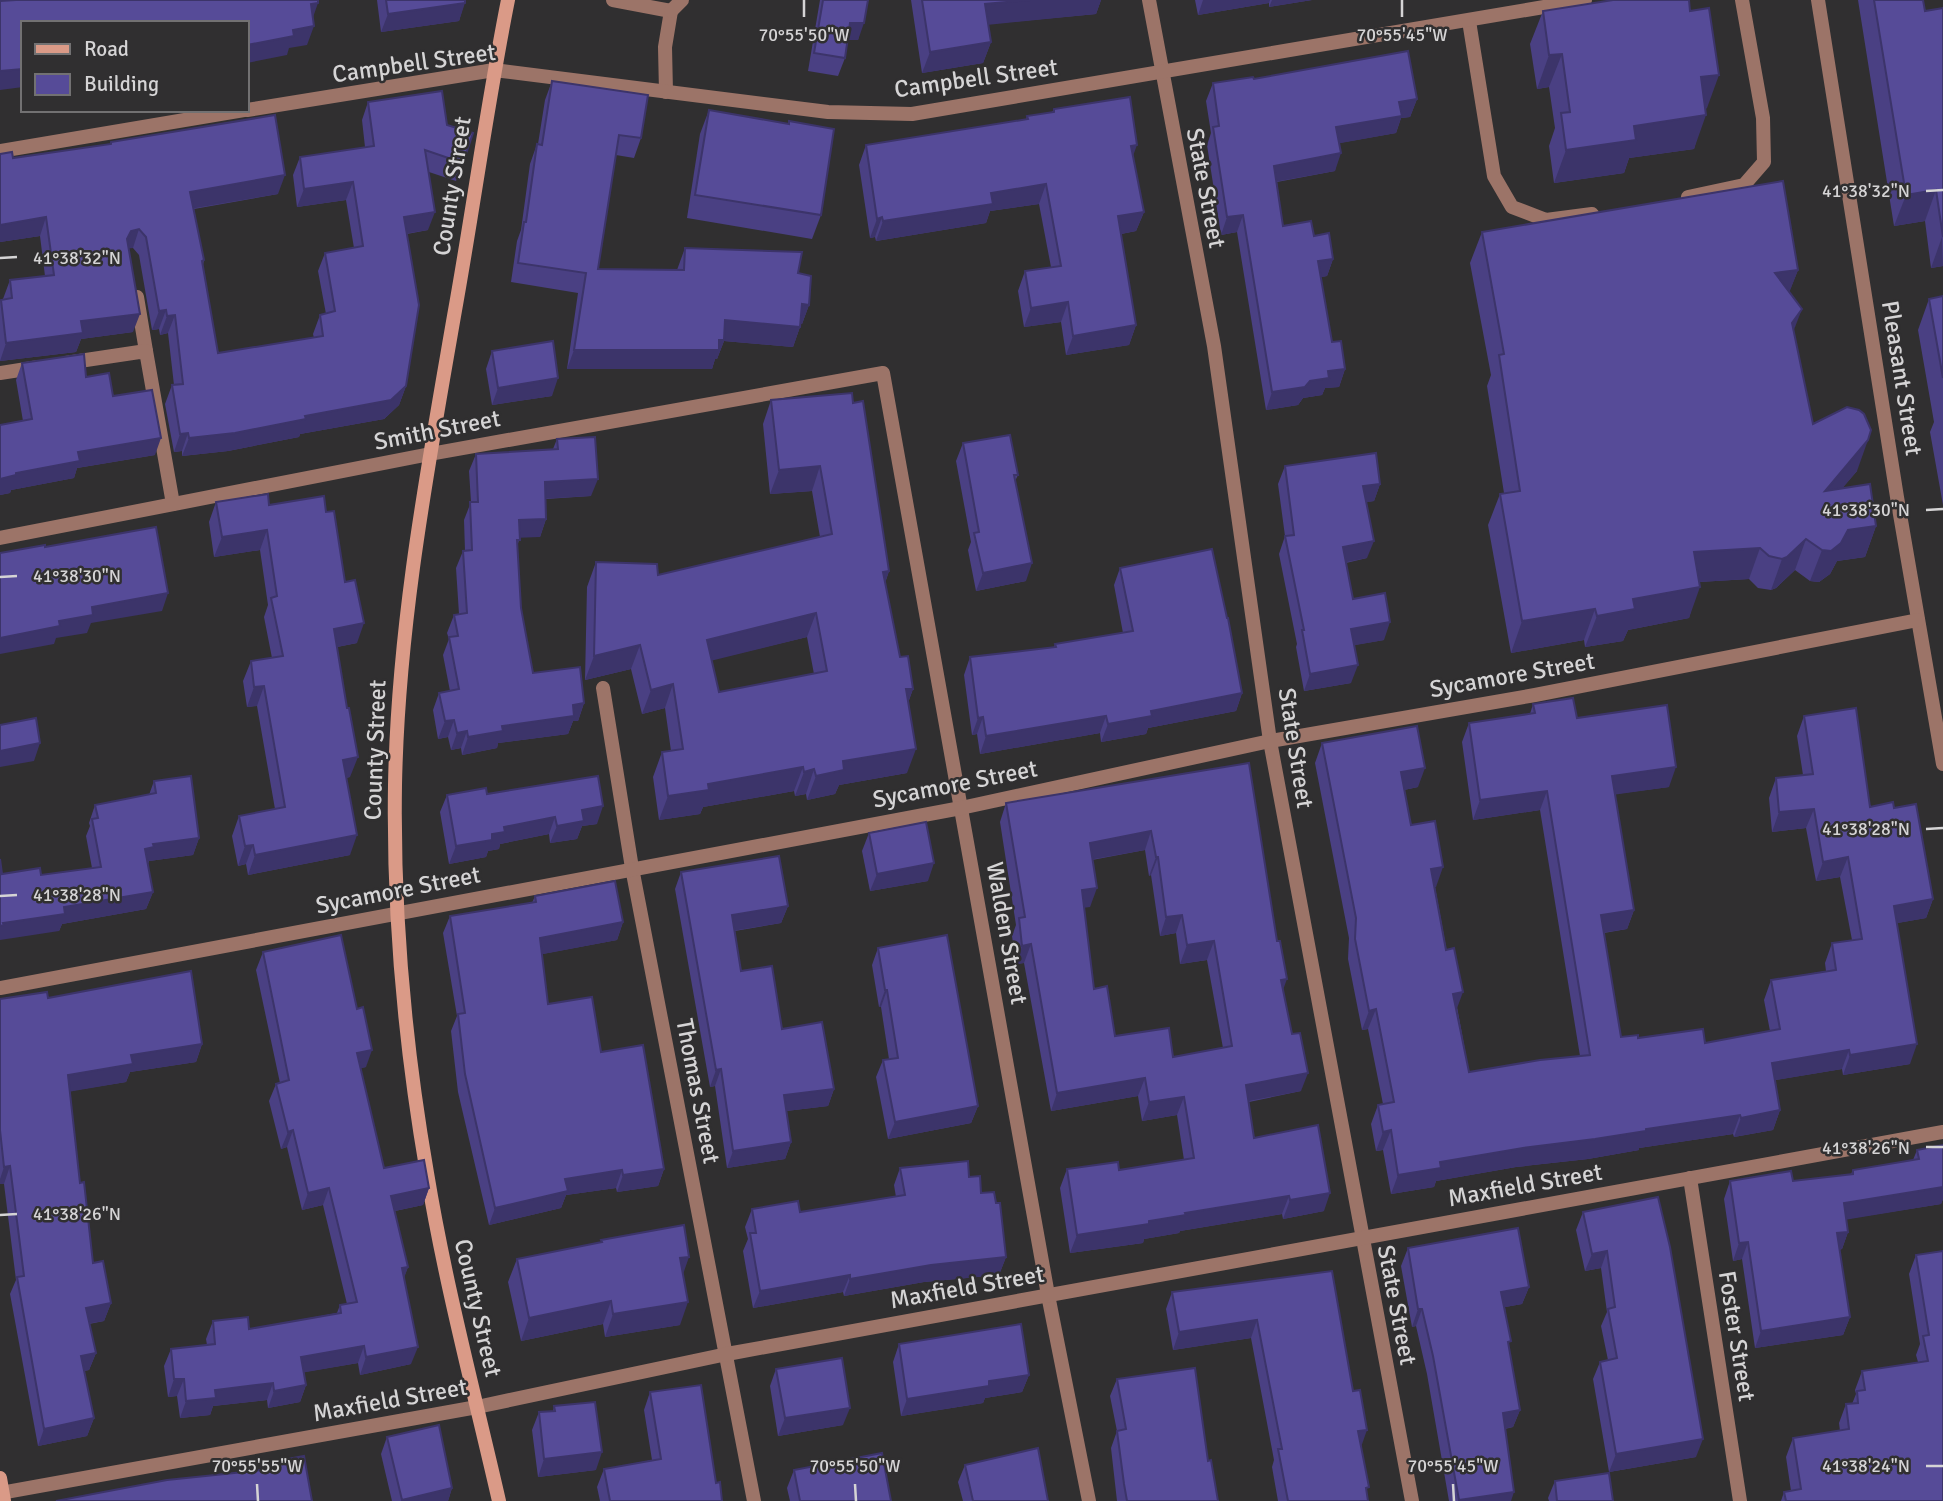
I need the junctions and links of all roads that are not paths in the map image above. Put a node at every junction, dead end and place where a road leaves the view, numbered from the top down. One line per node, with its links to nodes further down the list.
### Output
1 (508, 0): 10 (main road, County Street)
2 (613, 0): 8 (street)
3 (682, 0): 8 (street)
4 (1149, 0): 11 (street, State Street)
5 (1585, 0): 9 (street, Campbell Street)
6 (1742, 0): 16 (street)
7 (1818, 0): 25 (street, Pleasant Street)
8 (671, 11): 12 (street)
9 (1469, 21): 11 (street, Campbell Street); 17 (street)
10 (494, 71): 12 (street, Campbell Street); 13 (street, Campbell Street); 22 (main road, County Street)
11 (1161, 72): 12 (street, Campbell Street); 27 (street, State Street)
12 (666, 92)
13 (248, 110)
14 (234, 112): 15 (street, Campbell Street)
15 (0, 151)
16 (1668, 201)
17 (1601, 213)
18 (134, 284): 19 (street)
19 (146, 351): 20 (street); 23 (street)
20 (0, 373)
21 (883, 373): 22 (street, Smith Street); 29 (street, Walden Street)
22 (430, 454): 23 (street, Smith Street); 31 (main road, County Street)
23 (173, 504): 24 (street, Smith Street)
24 (0, 538)
25 (1918, 620): 27 (street, Sycamore Street); 28 (street, Pleasant Street)
26 (603, 688): 30 (street, Thomas Street)
27 (1270, 741): 29 (street, Sycamore Street); 35 (street, State Street)
28 (1943, 764)
29 (961, 808): 30 (street, Sycamore Street); 36 (street, Walden Street)
30 (632, 868): 31 (street, Sycamore Street); 37 (street, Thomas Street)
31 (398, 914): 32 (street, Sycamore Street); 38 (main road, County Street)
32 (0, 988)
33 (1943, 1132): 34 (street, Maxfield Street)
34 (1690, 1178): 35 (street, Maxfield Street); 44 (street, Foster Street)
35 (1361, 1238): 36 (street, Maxfield Street); 43 (street, State Street)
36 (1048, 1296): 37 (street, Maxfield Street); 42 (street, Walden Street)
37 (727, 1354): 38 (street, Maxfield Street); 41 (street, Thomas Street)
38 (477, 1407): 39 (street, Maxfield Street); 40 (main road, County Street)
39 (2, 1491)
40 (499, 1501)
41 (754, 1501)
42 (1089, 1501)
43 (1412, 1501)
44 (1740, 1501)

